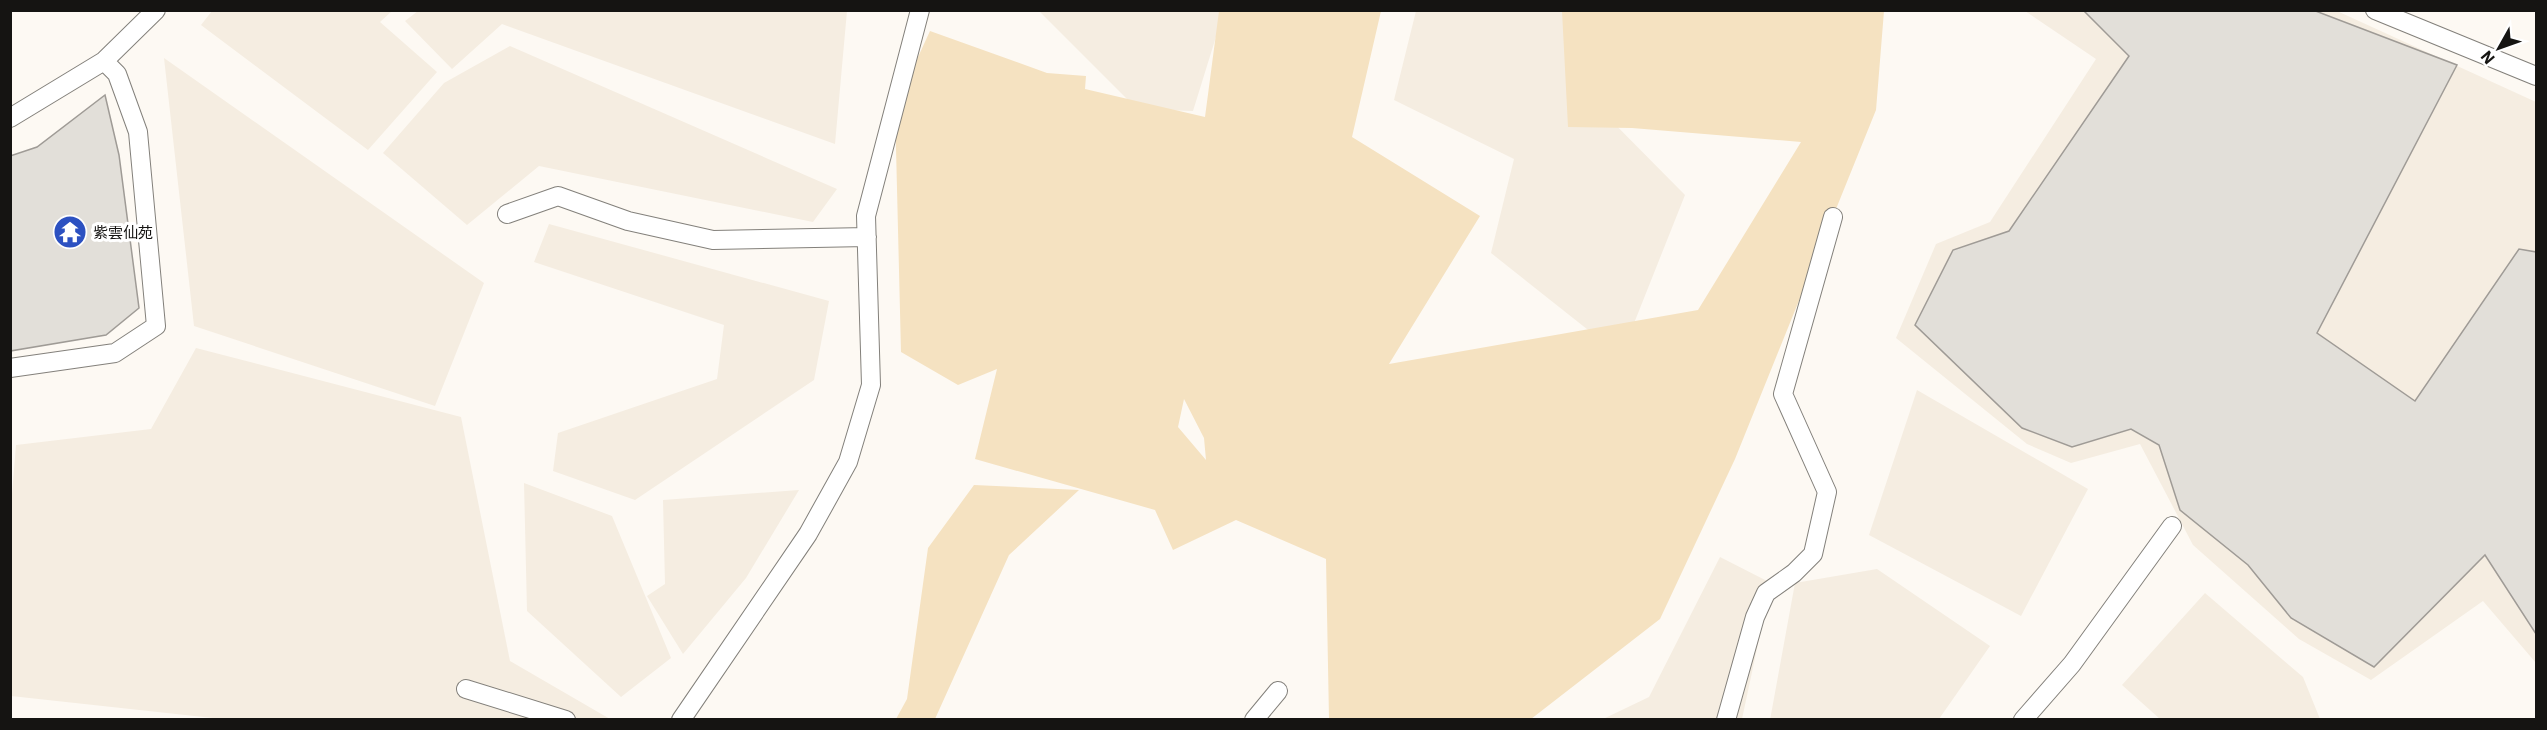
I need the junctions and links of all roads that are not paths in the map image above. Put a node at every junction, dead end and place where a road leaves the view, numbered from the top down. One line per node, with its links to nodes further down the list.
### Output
1 (156, 10): 4 (lane)
2 (2375, 10): 5 (lane)
3 (920, 11): 9 (lane)
4 (104, 61): 6 (lane); 10 (lane)
5 (2536, 76)
6 (10, 118)
7 (507, 214): 9 (lane)
8 (1833, 217): 17 (lane)
9 (867, 237): 15 (lane)
10 (10, 368)
11 (2172, 526): 18 (lane)
12 (466, 690): 14 (lane)
13 (1278, 691): 16 (lane)
14 (566, 720)
15 (681, 720)
16 (1254, 720)
17 (1726, 720)
18 (2023, 720)

